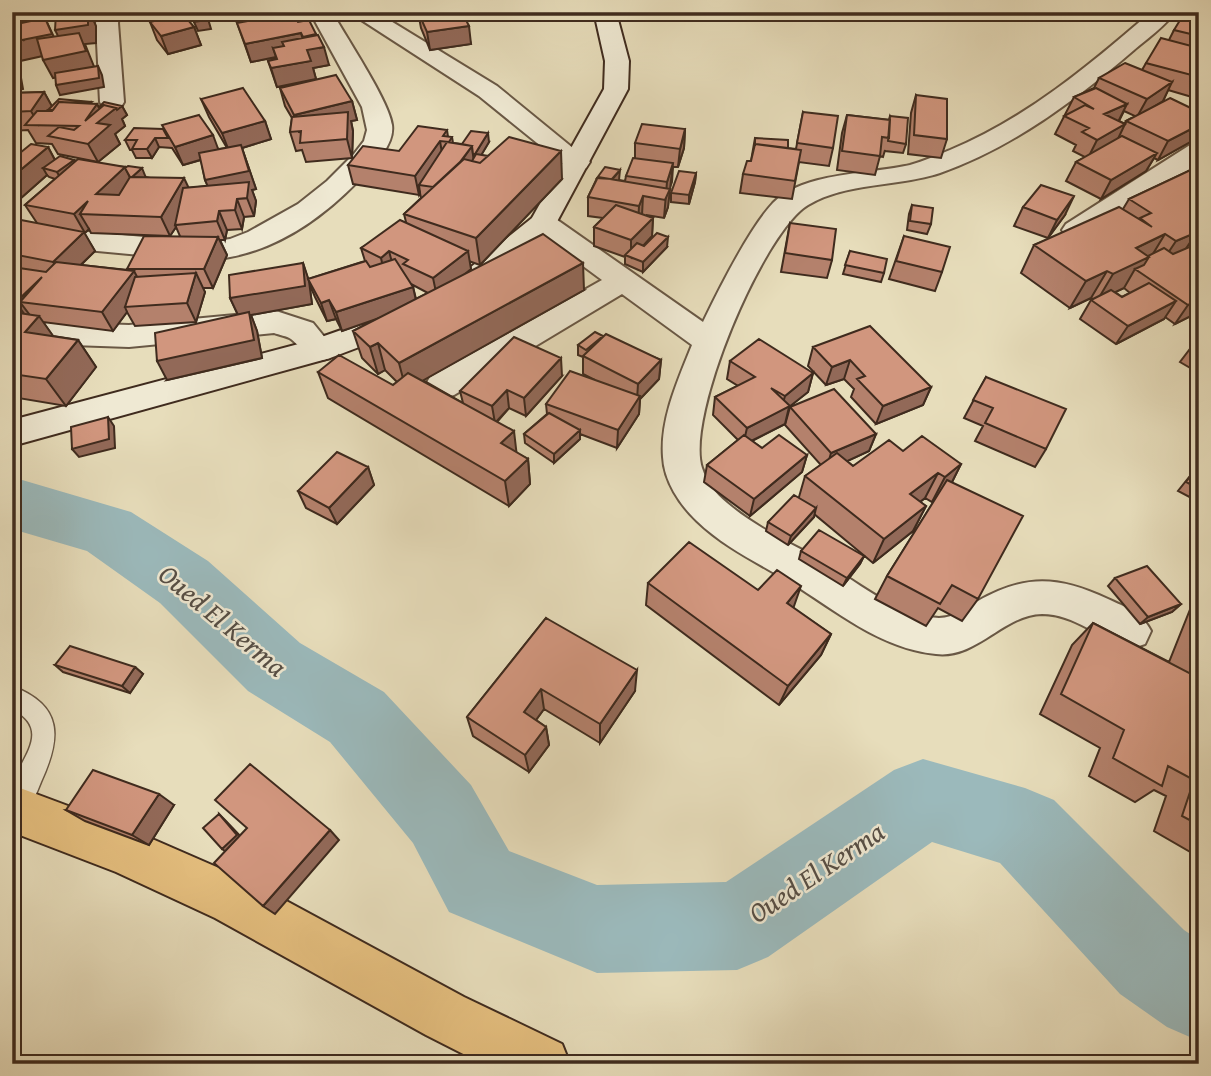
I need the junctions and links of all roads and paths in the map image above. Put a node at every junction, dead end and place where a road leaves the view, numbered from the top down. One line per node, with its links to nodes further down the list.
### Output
1 (109, 12): 6 (street)
2 (321, 12): 11 (street)
3 (360, 12): 8 (street)
4 (605, 12): 8 (street)
5 (1164, 12): 14 (street)
6 (113, 102)
7 (1199, 151): 10 (street)
8 (577, 162): 9 (street)
9 (542, 223): 12 (street); 15 (street)
10 (1076, 230)
11 (12, 234)
12 (624, 280): 14 (street); 16 (street)
13 (12, 326): 15 (street)
14 (708, 341): 18 (street)
15 (319, 350): 17 (street)
16 (442, 386)
17 (12, 433)
18 (1130, 631)
19 (12, 698): 20 (lane)
20 (12, 808): 21 (main road)
21 (542, 1064)

